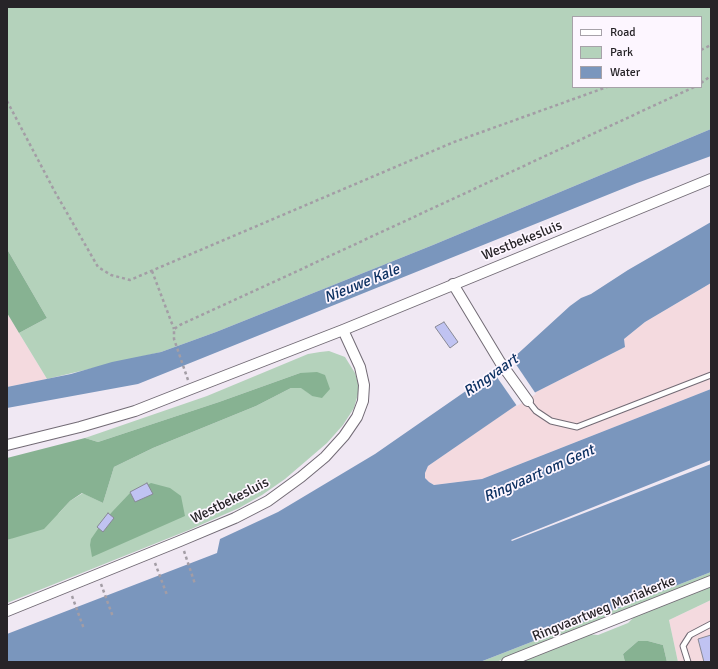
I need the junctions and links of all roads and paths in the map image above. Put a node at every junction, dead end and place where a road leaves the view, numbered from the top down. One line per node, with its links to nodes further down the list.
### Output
1 (711, 45): 2 (path)
2 (702, 50)
3 (711, 76): 4 (path)
4 (702, 82)
5 (604, 88): 9 (path)
6 (692, 88): 11 (path)
7 (7, 100): 9 (path)
8 (711, 179): 10 (street, Westbekesluis)
9 (152, 271): 11 (path)
10 (453, 284): 12 (street, Westbekesluis); 15 (street)
11 (174, 329): 13 (path)
12 (343, 330): 16 (street, Westbekesluis); 24 (street, Westbekesluis)
13 (185, 371)
14 (711, 374): 15 (lane)
15 (528, 401)
16 (7, 446)
17 (183, 551): 21 (path)
18 (155, 562): 22 (path)
19 (711, 581): 28 (street, Ringvaartweg Mariakerke)
20 (101, 584): 25 (path)
21 (195, 584)
22 (167, 595)
23 (72, 596): 27 (path)
24 (7, 611)
25 (113, 617)
26 (711, 624): 29 (lane)
27 (84, 629)
28 (506, 662)
29 (688, 662)

